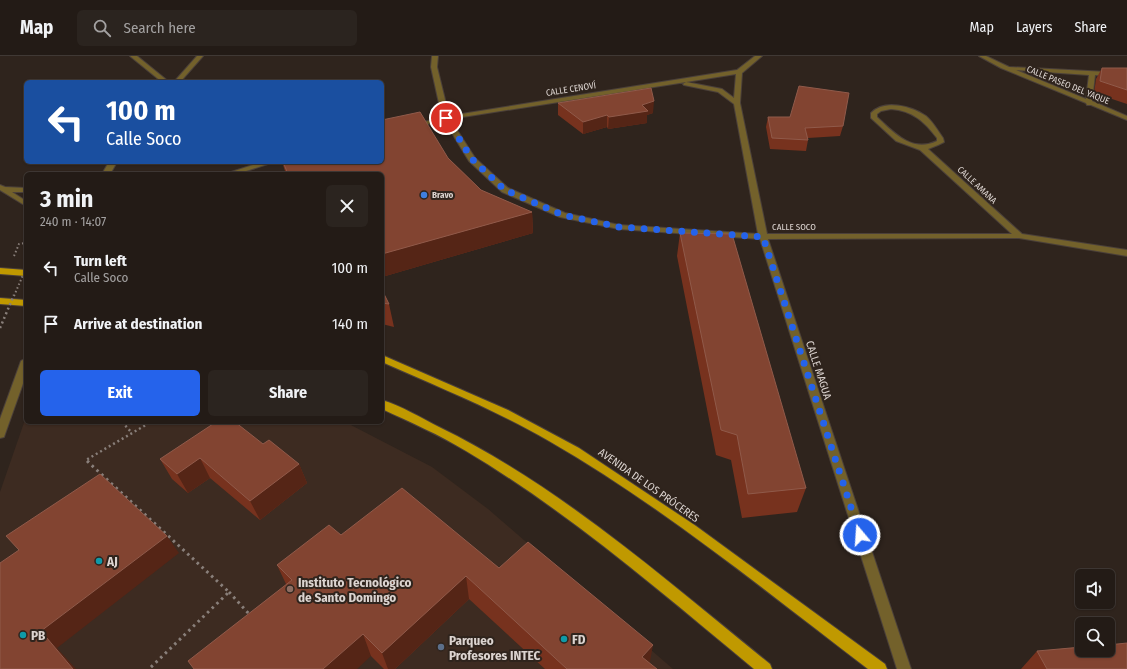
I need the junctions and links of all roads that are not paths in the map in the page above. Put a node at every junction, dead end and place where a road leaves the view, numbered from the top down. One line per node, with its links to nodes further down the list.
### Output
1 (133, 56): 10 (street)
2 (200, 56): 11 (street)
3 (435, 56): 15 (street, CALLE SOCO)
4 (759, 56): 7 (street, CALLE CENOVÍ)
5 (982, 56): 6 (street, CALLE PASEO DEL YAQUE)
6 (1003, 67): 8 (street); 14 (street, CALLE PASEO DEL YAQUE)
7 (739, 72): 12 (street, CALLE CENOVÍ); 13 (street, CALLE MAGUA)
8 (1092, 74): 9 (street); 14 (street)
9 (1127, 75)
10 (163, 80)
11 (179, 80)
12 (678, 83): 13 (street); 15 (street, CALLE CENOVÍ)
13 (737, 103): 25 (street, CALLE MAGUA)
14 (1090, 104): 16 (street, CALLE PASEO DEL YAQUE)
15 (446, 118): 17 (street, CALLE CENOVÍ); 25 (street, CALLE SOCO)
16 (1127, 118)
17 (403, 128)
18 (923, 148): 18 (street, CALLE AMANA); 24 (street, CALLE AMANA)
19 (263, 164): 20 (street)
20 (235, 172)
21 (2, 188): 22 (street); 23 (street)
22 (24, 190)
23 (24, 203)
24 (1019, 236): 25 (street, CALLE SOCO); 26 (street, CALLE SOCO)
25 (763, 237): 38 (street, CALLE MAGUA)
26 (1127, 253)
27 (0, 271): 28 (main road)
28 (24, 273)
29 (0, 302): 30 (main road)
30 (24, 303)
31 (384, 359): 37 (main road, AVENIDA DE LOS PRÓCERES)
32 (24, 366): 34 (street)
33 (384, 405): 36 (main road)
34 (2, 423): 35 (street)
35 (0, 434)
36 (766, 669)
37 (880, 669)
38 (904, 669)

